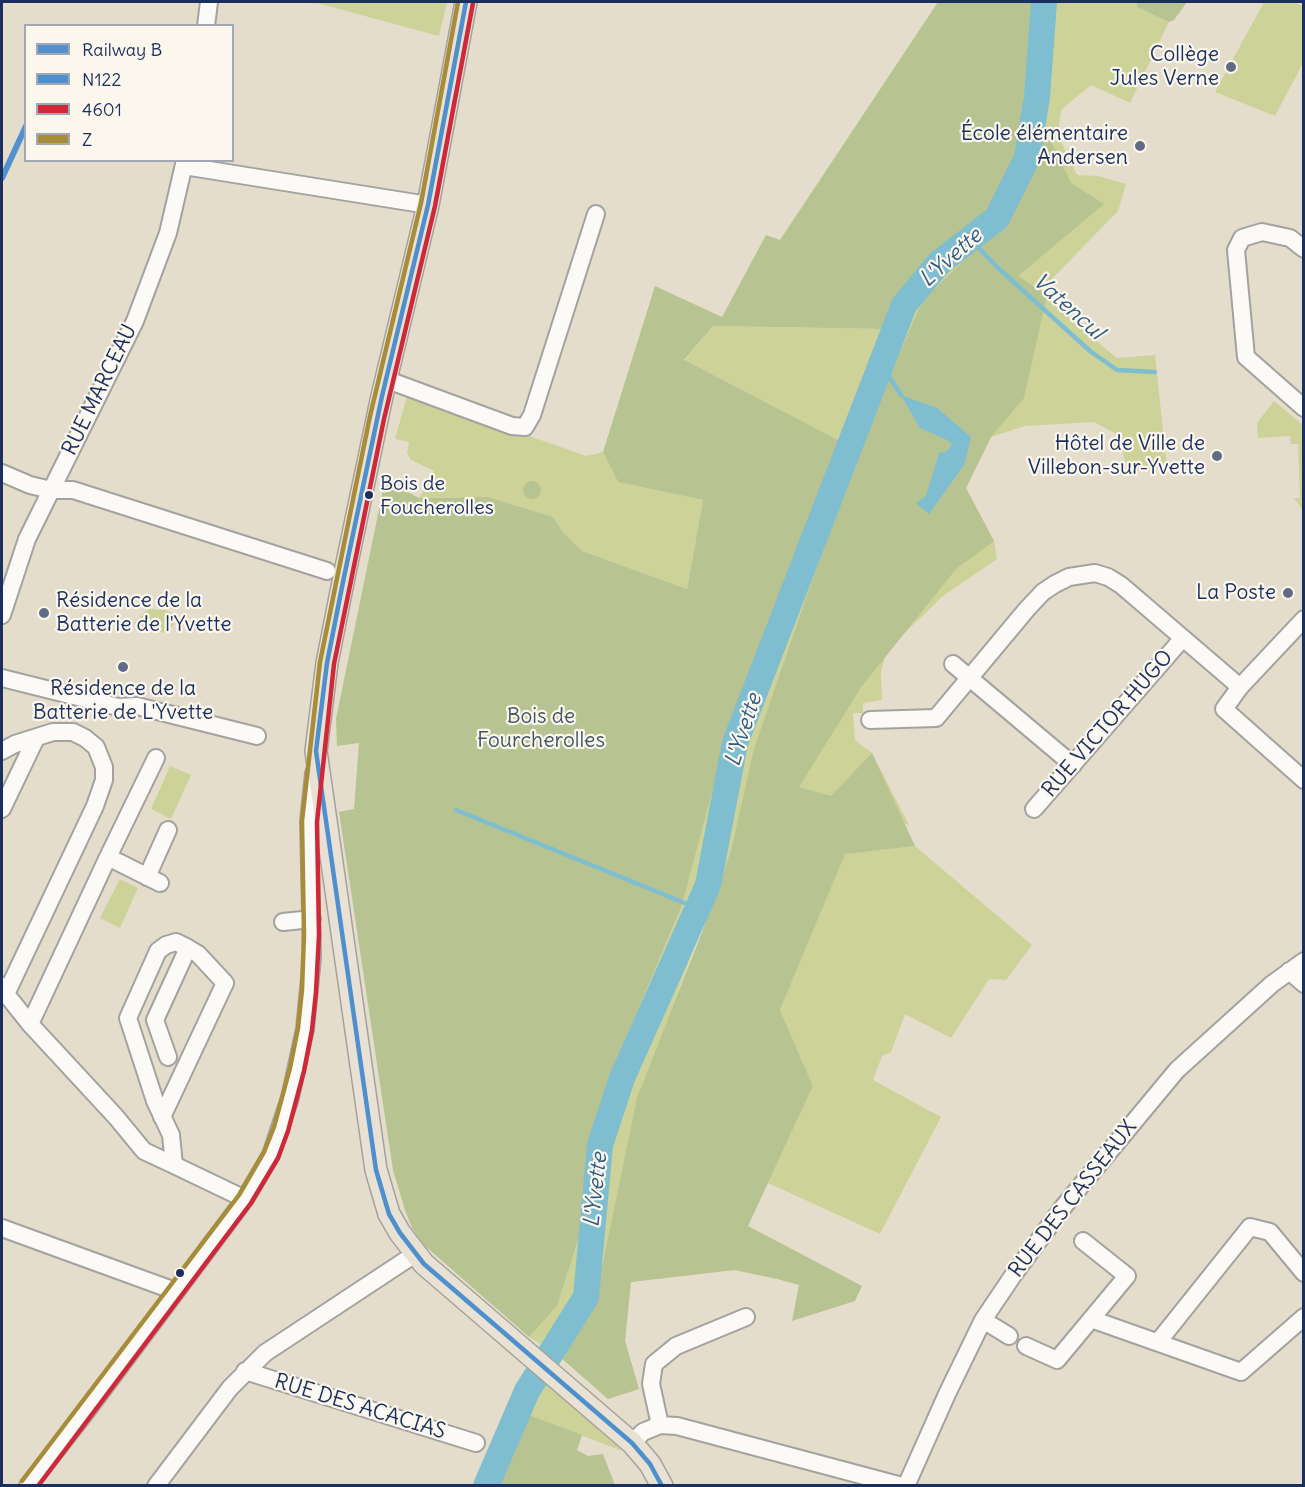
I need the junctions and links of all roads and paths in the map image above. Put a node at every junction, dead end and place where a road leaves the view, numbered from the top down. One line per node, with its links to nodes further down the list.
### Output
1 (209, 2): 3 (street)
2 (466, 2): 5 (main road)
3 (206, 24)
4 (185, 163): 5 (street); 11 (street, RUE MARCEAU)
5 (428, 205): 8 (main road)
6 (596, 214): 8 (street)
7 (1304, 249): 9 (street)
8 (386, 380): 24 (main road)
9 (1304, 408)
10 (2, 473): 11 (street)
11 (51, 490): 12 (street); 13 (street, RUE MARCEAU)
12 (327, 571)
13 (2, 615)
14 (1304, 619): 19 (street)
15 (1183, 638): 18 (street); 19 (street); 26 (street, RUE VICTOR HUGO)
16 (953, 663): 18 (street)
17 (2, 678): 21 (street)
18 (970, 679): 20 (street); 26 (street)
19 (1240, 687): 27 (street)
20 (870, 720)
21 (257, 736)
22 (36, 738): 23 (street); 28 (street); 38 (street)
23 (2, 751)
24 (316, 751): 32 (street); 46 (main road)
25 (156, 758): 31 (street)
26 (1073, 765): 29 (street, RUE VICTOR HUGO)
27 (1304, 780)
28 (2, 809)
29 (1034, 809)
30 (168, 830): 31 (street)
31 (108, 857): 39 (street)
32 (312, 919): 33 (street); 43 (street)
33 (283, 922)
34 (188, 948): 40 (street); 41 (street); 41 (street)
35 (1304, 961): 36 (street, RUE DES CASSEAUX)
36 (1289, 971): 37 (street); 52 (street, RUE DES CASSEAUX)
37 (1304, 984)
38 (4, 988): 39 (street)
39 (30, 1024): 42 (street)
40 (168, 1057)
41 (162, 1117): 42 (street)
42 (174, 1165): 43 (street)
43 (245, 1199): 48 (street)
44 (2, 1228): 48 (street)
45 (1083, 1241): 51 (street)
46 (415, 1254): 56 (street); 59 (main road)
47 (1304, 1273): 54 (street)
48 (175, 1290): 60 (street)
49 (746, 1317): 57 (street)
50 (1304, 1317): 54 (street)
51 (1091, 1319): 54 (street); 55 (street)
52 (983, 1320): 53 (street); 63 (street, RUE DES CASSEAUX)
53 (1009, 1336)
54 (1158, 1342)
55 (1026, 1346)
56 (244, 1371): 58 (street, RUE DES ACACIAS); 61 (street)
57 (660, 1425): 59 (street); 63 (street)
58 (476, 1443)
59 (632, 1443): 62 (main road)
60 (28, 1485)
61 (156, 1485)
62 (662, 1485)
63 (904, 1485)

